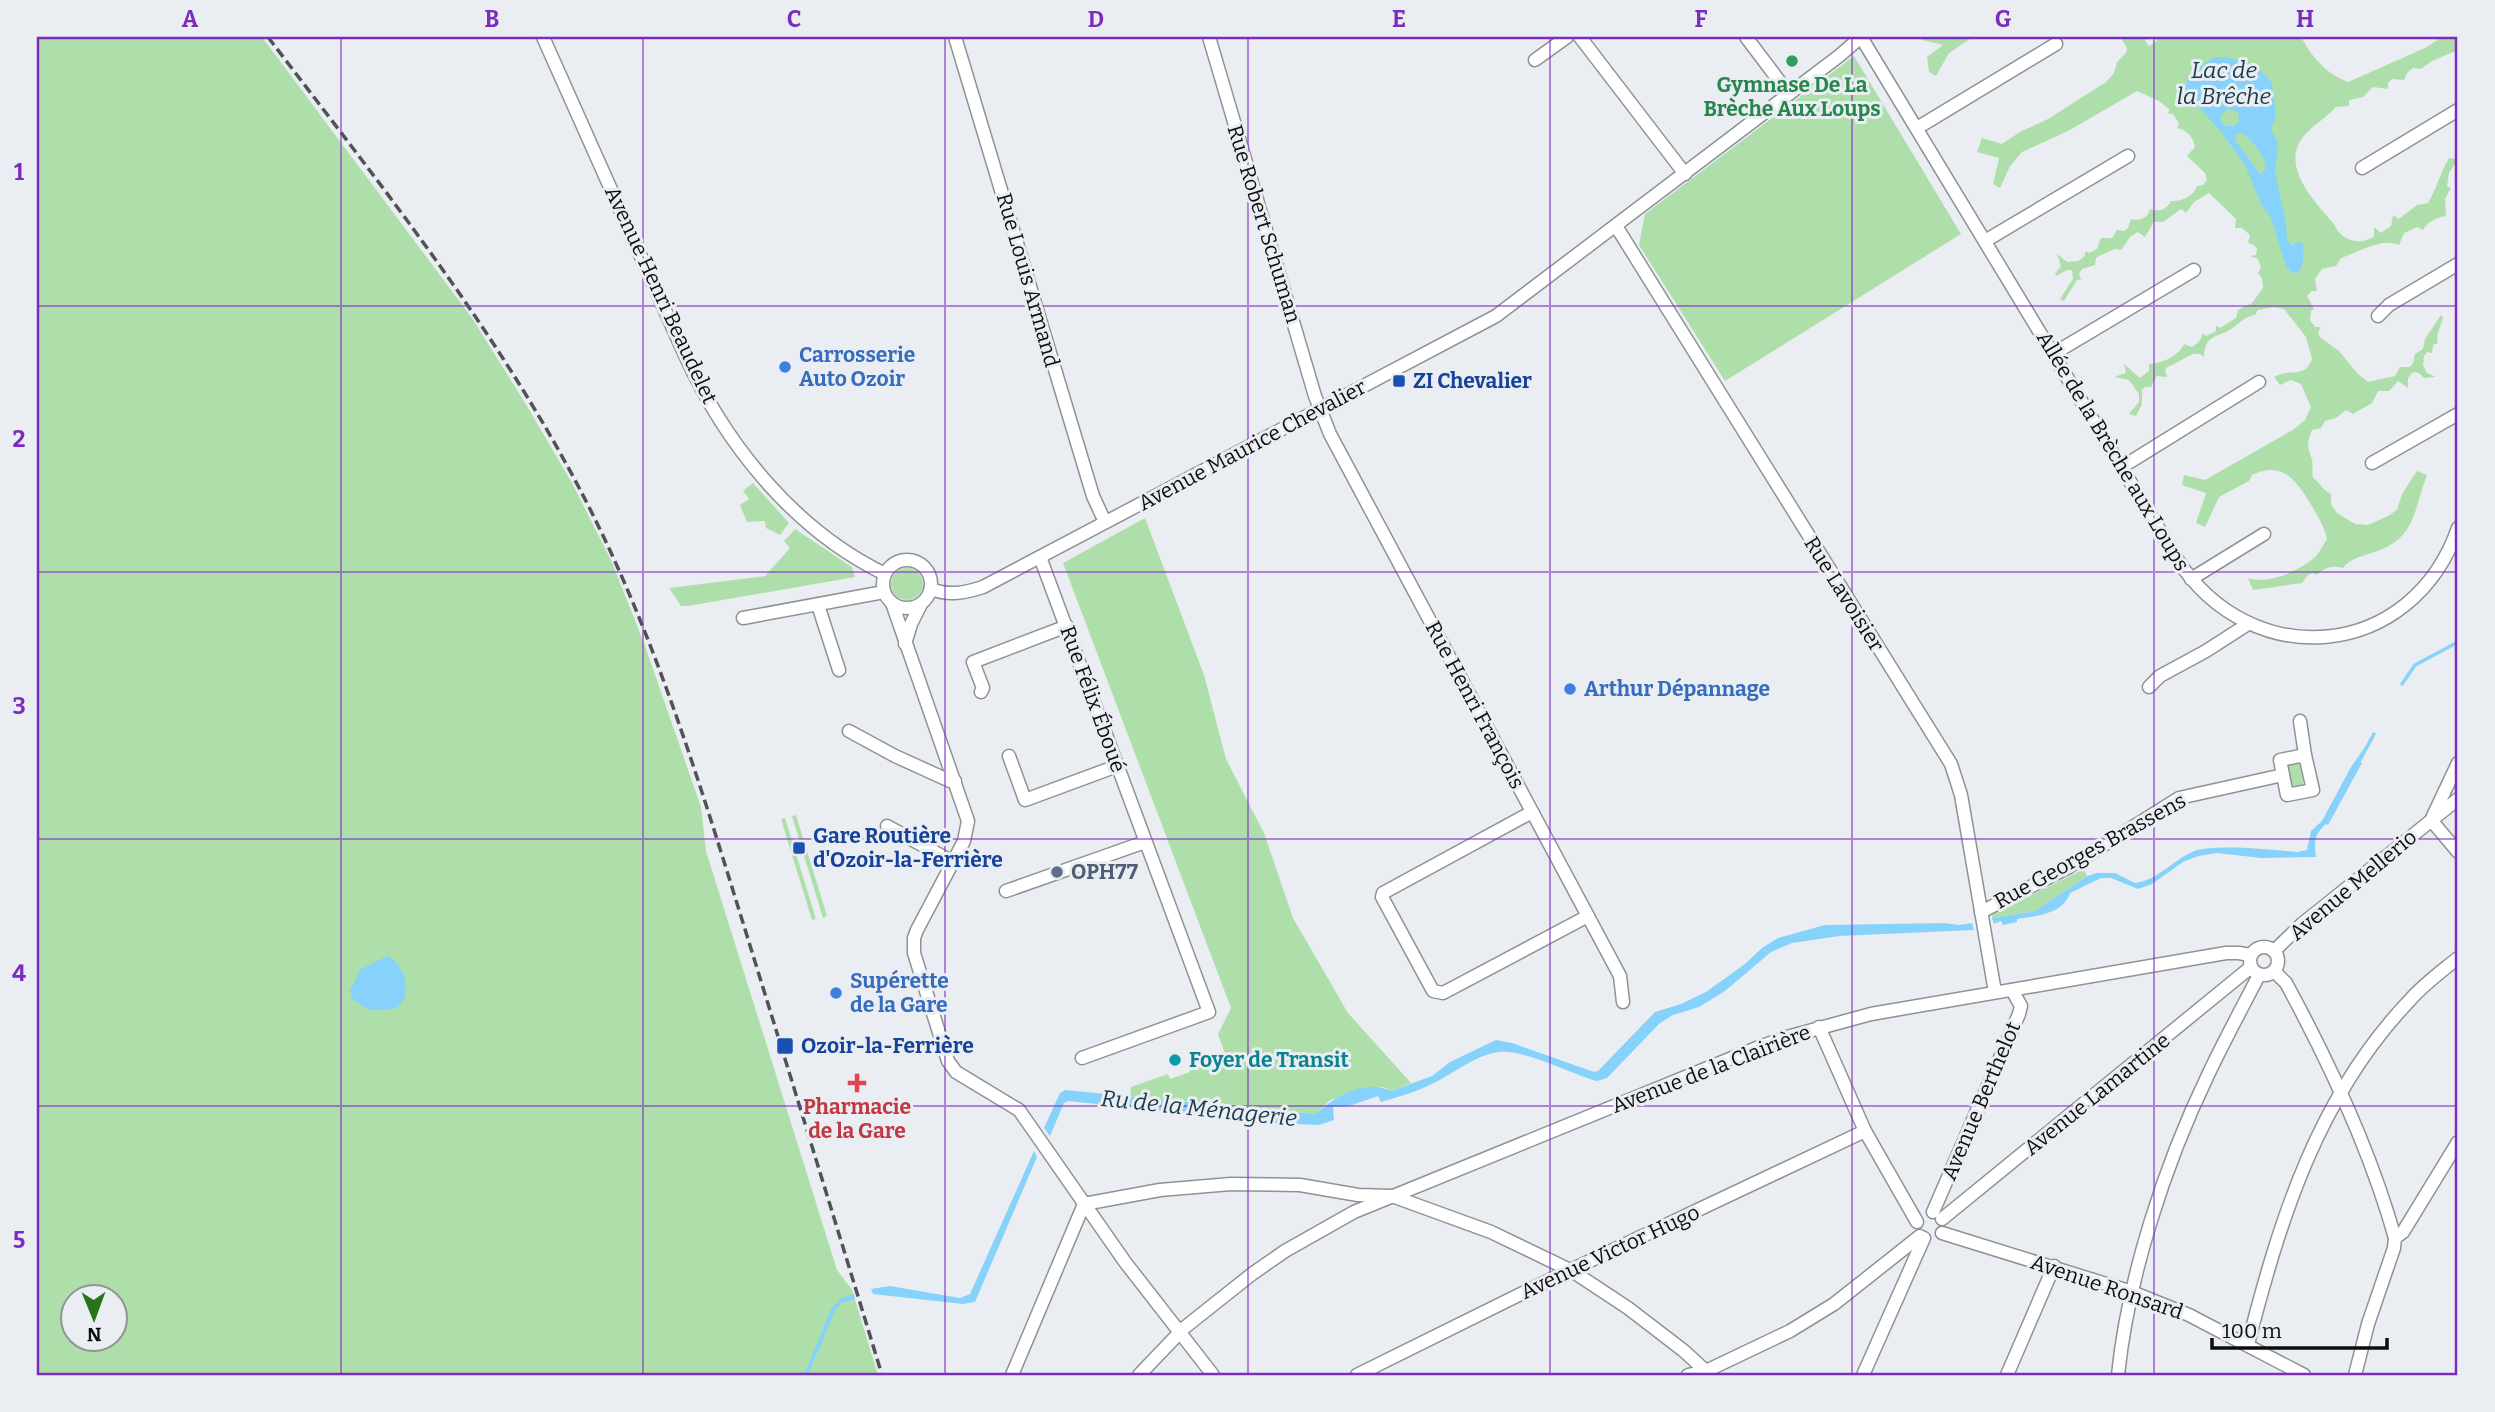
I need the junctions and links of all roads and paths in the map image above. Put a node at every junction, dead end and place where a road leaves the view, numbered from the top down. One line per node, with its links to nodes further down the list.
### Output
1 (543, 37): 31 (street, Avenue Henri Beaudelet)
2 (955, 37): 27 (street, Rue Louis Armand)
3 (1209, 37): 23 (street, Rue Robert Schuman)
4 (1567, 37): 9 (street)
5 (1580, 37): 15 (street)
6 (1745, 37): 10 (street)
7 (1861, 37): 10 (street, Avenue Maurice Chevalier); 12 (street, Allée de la Brèche aux Loups)
8 (2056, 44): 12 (street)
9 (1535, 60)
10 (1789, 94): 15 (street, Avenue Maurice Chevalier)
11 (2458, 110): 14 (street)
12 (1917, 128): 17 (street, Allée de la Brèche aux Loups)
13 (2129, 156): 17 (street)
14 (2362, 168)
15 (1685, 174): 16 (street, Avenue Maurice Chevalier)
16 (1616, 226): 23 (street, Avenue Maurice Chevalier); 60 (street, Rue Lavoisier)
17 (1985, 241): 21 (street, Allée de la Brèche aux Loups)
18 (2458, 264): 20 (street)
19 (2194, 270): 21 (street)
20 (2378, 316)
21 (2053, 354): 26 (street, Allée de la Brèche aux Loups)
22 (2259, 382): 26 (street)
23 (1320, 410): 27 (street, Avenue Maurice Chevalier); 53 (street, Rue Henri François)
24 (2458, 414): 25 (street)
25 (2372, 463)
26 (2122, 467): 32 (street, Allée de la Brèche aux Loups)
27 (1105, 522): 30 (street, Avenue Maurice Chevalier)
28 (2458, 528): 38 (street, Allée de la Brèche aux Loups)
29 (2264, 534): 32 (street)
30 (1040, 557): 33 (street, Avenue Maurice Chevalier); 39 (street, Rue Félix Éboué)
31 (885, 574): 33 (street); 34 (street)
32 (2191, 579): 38 (street, Allée de la Brèche aux Loups)
33 (931, 589): 35 (street)
34 (888, 597): 35 (street); 36 (street); 40 (street)
35 (921, 604): 40 (street)
36 (818, 605): 37 (street); 41 (street)
37 (744, 618)
38 (2248, 624): 42 (street)
39 (1068, 626): 43 (street); 48 (street, Rue Félix Éboué)
40 (905, 644): 51 (street)
41 (839, 670)
42 (2148, 687)
43 (981, 692)
44 (2300, 722): 46 (street)
45 (849, 731): 51 (street)
46 (2305, 755): 50 (street); 50 (street)
47 (1009, 756): 48 (street)
48 (1117, 766): 56 (street, Rue Félix Éboué)
49 (2457, 771): 54 (street)
50 (2283, 775): 60 (street, Rue Georges Brassens)
51 (955, 780): 58 (street)
52 (2458, 799): 54 (street, Avenue Mellerio)
53 (1532, 812): 61 (street, Rue Henri François); 61 (street)
54 (2431, 820): 57 (street); 62 (street, Avenue Mellerio)
55 (887, 826): 58 (street)
56 (1145, 842): 59 (street); 70 (street, Rue Félix Éboué)
57 (2458, 852)
58 (953, 862): 75 (street)
59 (1006, 891)
60 (1981, 912): 67 (street, Rue Lavoisier)
61 (1588, 915): 68 (street, Rue Henri François)
62 (2274, 951): 64 (street); 65 (street)
63 (2458, 958): 71 (street)
64 (2253, 966): 65 (street); 66 (street, Avenue de la Clairière); 76 (street, Avenue Lamartine); 83 (street)
65 (2274, 971): 71 (street)
66 (2012, 989): 67 (street, Avenue de la Clairière); 76 (street, Avenue Berthelot)
67 (1995, 992): 69 (street, Avenue de la Clairière)
68 (1623, 1002)
69 (1819, 1027): 72 (street); 74 (street, Avenue de la Clairière)
70 (1082, 1058)
71 (2340, 1090): 80 (street); 85 (street)
72 (1864, 1132): 77 (street); 82 (street, Avenue Victor Hugo)
73 (2458, 1142): 80 (street)
74 (1392, 1196): 75 (street); 82 (street); 84 (street, Avenue de la Clairière)
75 (1084, 1204): 84 (street); 87 (street)
76 (1938, 1216): 77 (street); 78 (street)
77 (1917, 1222): 79 (street)
78 (1942, 1233): 79 (street); 81 (street, Avenue Ronsard)
79 (1922, 1237): 86 (street); 92 (street)
80 (2395, 1238): 96 (street)
81 (2054, 1266): 83 (street, Avenue Ronsard); 93 (street)
82 (1572, 1270): 86 (street); 90 (street, Avenue Victor Hugo)
83 (2132, 1292): 85 (street, Avenue Ronsard); 94 (street)
84 (1180, 1333): 88 (street, Avenue de la Clairière); 89 (street)
85 (2248, 1344): 95 (street, Avenue Ronsard)
86 (1708, 1373): 91 (street)
87 (1012, 1375)
88 (1139, 1375)
89 (1213, 1375)
90 (1357, 1375)
91 (1688, 1375)
92 (1863, 1375)
93 (2007, 1375)
94 (2118, 1375)
95 (2304, 1375)
96 (2355, 1375)

